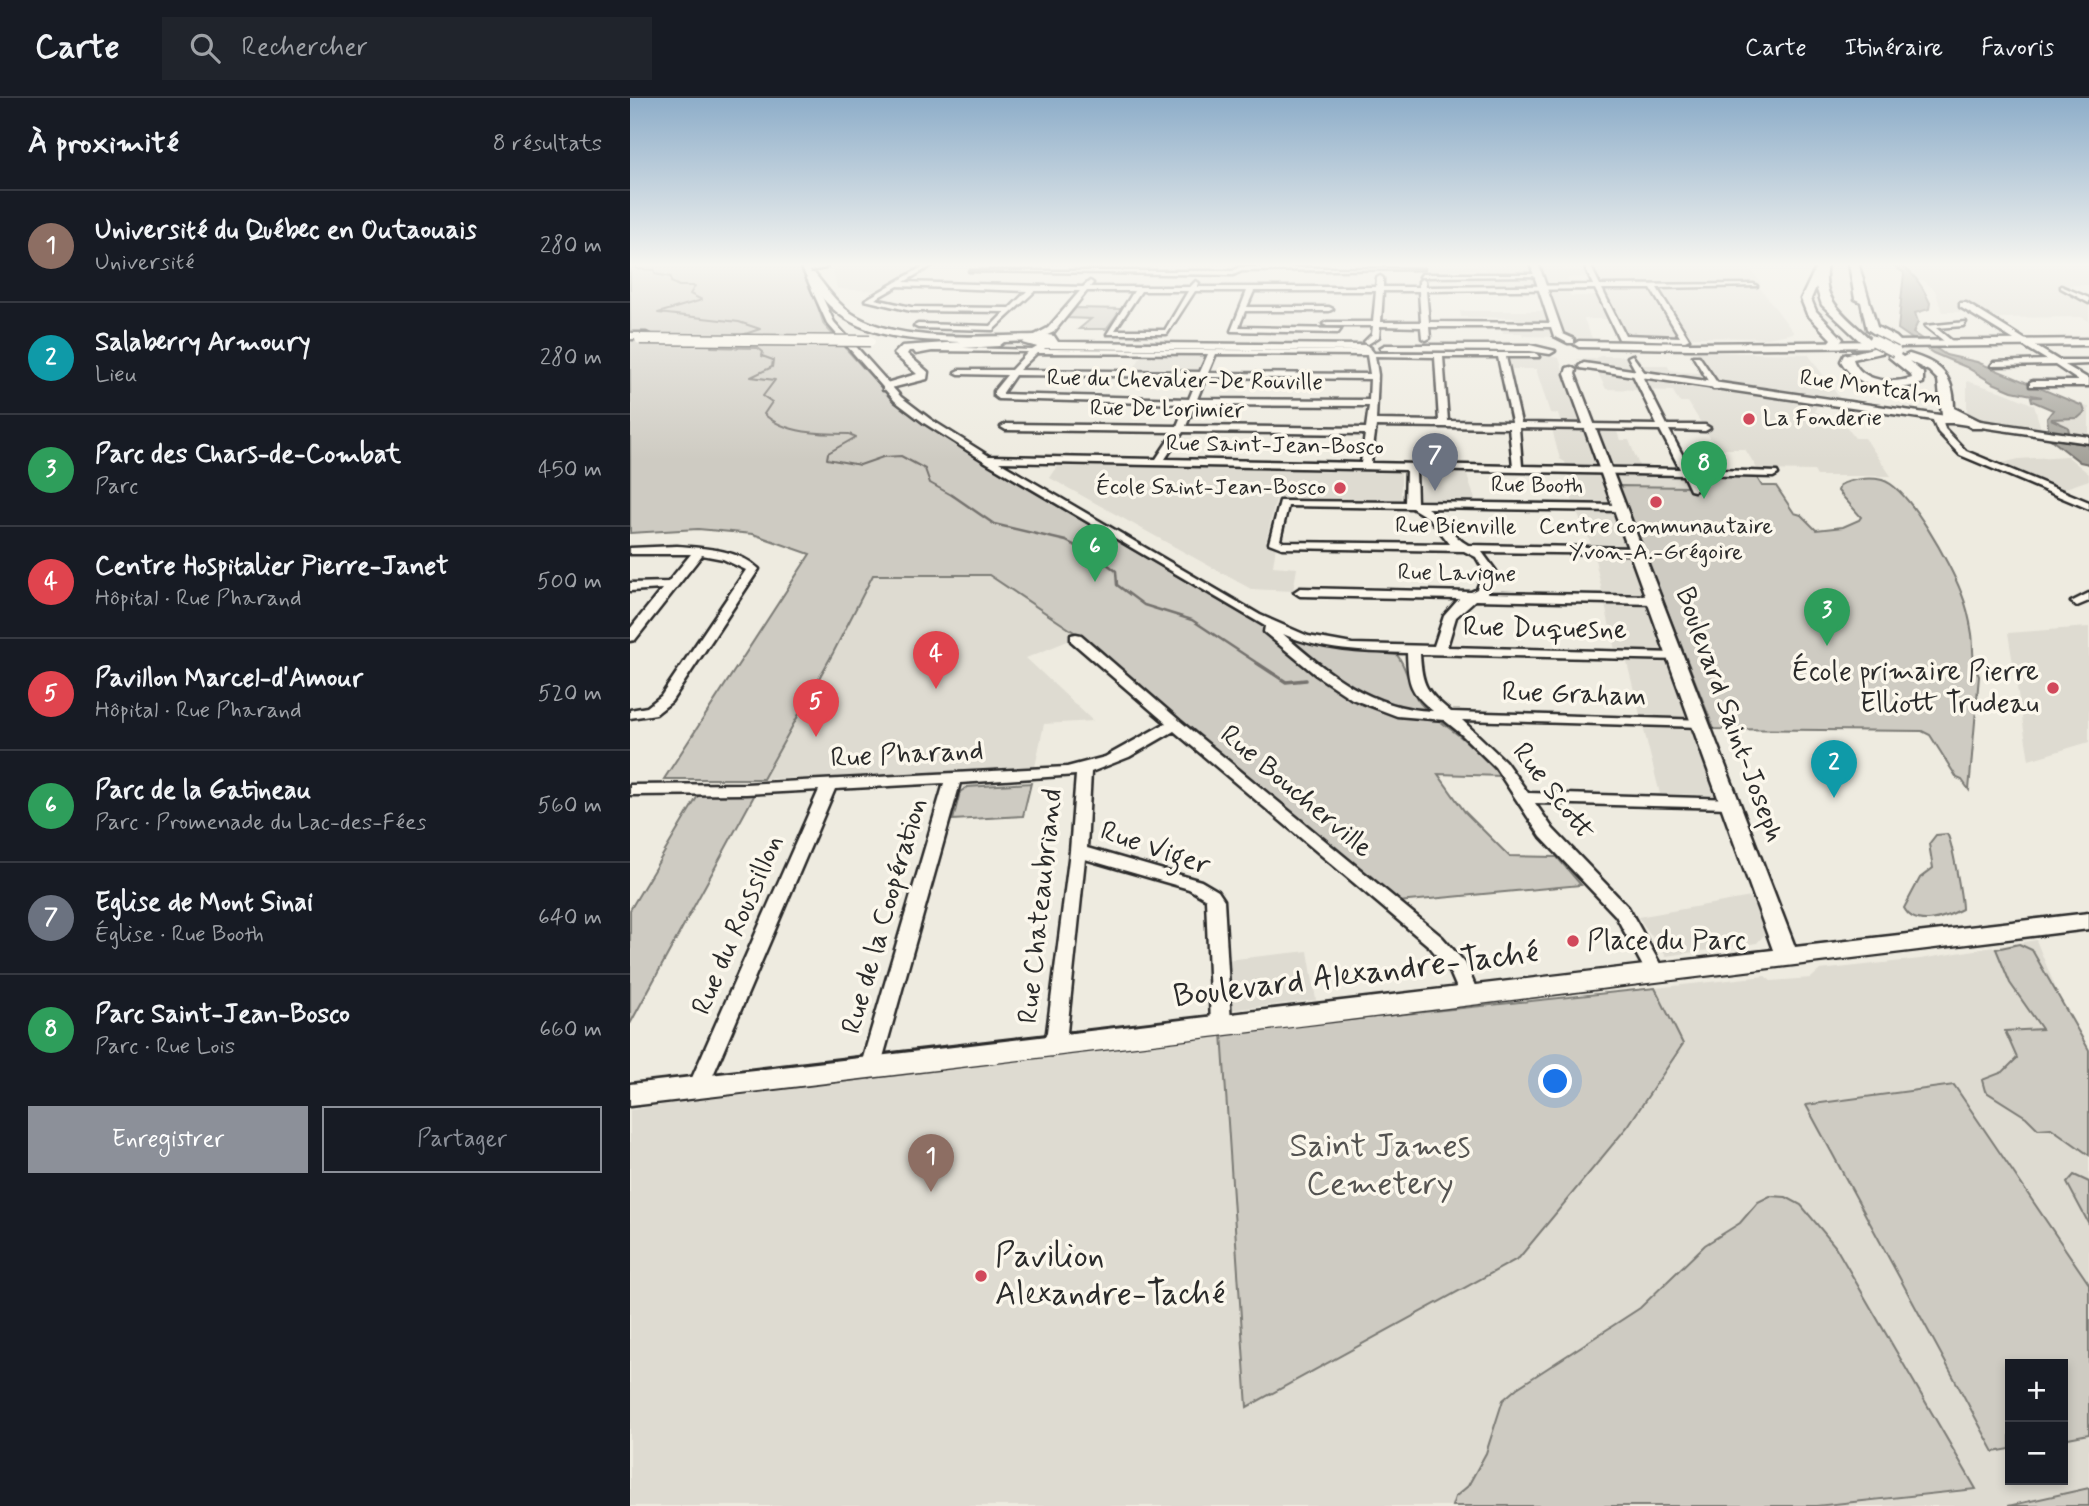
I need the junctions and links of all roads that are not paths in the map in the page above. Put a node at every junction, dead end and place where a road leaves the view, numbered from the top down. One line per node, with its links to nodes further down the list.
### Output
1 (836, 329): 55 (street)
2 (888, 329): 23 (highway)
3 (1051, 329): 28 (street)
4 (1112, 329): 5 (street)
5 (1168, 329)
6 (1334, 329): 19 (street)
7 (1378, 329): 34 (street)
8 (1425, 329): 21 (street)
9 (1498, 329): 22 (street)
10 (1557, 329): 42 (main road, Boulevard Saint-Joseph)
11 (1618, 329): 26 (street)
12 (1674, 329): 26 (street)
13 (1828, 329): 30 (highway)
14 (1856, 329): 25 (highway)
15 (1859, 329): 25 (highway)
16 (1872, 329): 35 (highway)
17 (1932, 329): 29 (street)
18 (2002, 329): 33 (street)
19 (1344, 331)
20 (636, 337): 24 (highway, bridge)
21 (1426, 338)
22 (1500, 338)
23 (979, 339): 24 (highway); 28 (highway)
24 (872, 340): 27 (highway)
25 (1870, 341): 35 (highway, bridge)
26 (1681, 342): 30 (main road); 42 (main road)
27 (999, 343): 28 (highway); 55 (highway)
28 (1039, 343): 34 (main road); 36 (street); 37 (street); 49 (street)
29 (1949, 343): 32 (main road); 33 (main road)
30 (1833, 344): 35 (main road)
31 (2089, 344): 33 (main road)
32 (1935, 345): 33 (main road); 35 (main road)
33 (2028, 345): 46 (street)
34 (1376, 347): 37 (street); 38 (main road); 42 (main road); 52 (street)
35 (1901, 347): 35 (highway); 42 (main road); 59 (highway)
36 (916, 352)
37 (1213, 352): 50 (street)
38 (1404, 354): 39 (street)
39 (1439, 354): 40 (street); 60 (street)
40 (1501, 354): 41 (street); 62 (street)
41 (1536, 355)
42 (1569, 356): 51 (main road, Rue Montcalm); 65 (main road, Boulevard Saint-Joseph)
43 (1632, 357): 51 (street)
44 (1696, 358): 56 (street)
45 (2089, 362): 46 (street)
46 (2058, 363): 47 (street); 53 (street)
47 (1994, 364)
48 (959, 372): 49 (street)
49 (1012, 373): 50 (street); 57 (street, Rue du Chevalier-De Rouville)
50 (1203, 376): 52 (street); 57 (street)
51 (1640, 376): 56 (main road, Rue Montcalm); 66 (street)
52 (1373, 377): 58 (street)
53 (2089, 383): 54 (street)
54 (2033, 384)
55 (887, 387): 70 (street)
56 (1716, 387): 59 (main road, Rue Montcalm)
57 (1193, 402): 58 (street, Rue du Chevalier-De Rouville); 68 (street)
58 (1372, 403): 64 (street)
59 (1945, 416): 61 (highway); 80 (street)
60 (1444, 424): 62 (street, Rue De Lorimier); 64 (street, Rue De Lorimier)
61 (1977, 425): 69 (main road, Rue Montcalm)
62 (1515, 426): 65 (street, Rue De Lorimier); 74 (street)
63 (1006, 427): 68 (street, Rue De Lorimier)
64 (1369, 427): 68 (street, Rue De Lorimier); 72 (street)
65 (1590, 427): 66 (street, Rue De Lorimier); 75 (main road, Boulevard Saint-Joseph)
66 (1663, 428): 67 (street, Rue De Lorimier); 76 (street)
67 (1705, 428)
68 (1181, 430): 71 (street)
69 (2089, 440)
70 (987, 459): 71 (street, Rue Saint-Jean-Bosco); 92 (street)
71 (1158, 463): 72 (street, Rue Saint-Jean-Bosco)
72 (1365, 467): 73 (street, Rue Saint-Jean-Bosco)
73 (1411, 468): 74 (street, Rue Saint-Jean-Bosco); 79 (street)
74 (1518, 470): 75 (street, Rue Saint-Jean-Bosco)
75 (1607, 471): 76 (street, Rue Saint-Jean-Bosco); 81 (main road, Boulevard Saint-Joseph)
76 (1685, 472): 77 (street, Rue Saint-Jean-Bosco); 78 (street)
77 (1773, 474)
78 (1694, 488)
79 (1416, 505): 81 (street, Rue Booth); 82 (street, Rue Booth); 83 (street)
80 (2089, 506)
81 (1621, 509): 85 (main road, Boulevard Saint-Joseph)
82 (1275, 543): 83 (street, Rue Bienville)
83 (1463, 548): 85 (street, Rue Bienville); 90 (street)
84 (630, 551): 86 (street)
85 (1637, 551): 91 (main road, Boulevard Saint-Joseph)
86 (698, 552): 87 (street); 98 (street)
87 (671, 585): 88 (street); 93 (street)
88 (630, 587)
89 (1300, 592): 90 (street, Rue Lavigne)
90 (1474, 596): 91 (street, Rue Lavigne); 96 (street)
91 (1655, 600): 97 (main road, Boulevard Saint-Joseph)
92 (1256, 618): 95 (street, Rue Duquesne); 99 (street, Rue Graham)
93 (632, 632)
94 (1076, 638): 101 (street, Rue Boucherville)
95 (1413, 651): 96 (street, Rue Duquesne); 99 (street, Rue Scott)
96 (1439, 651): 97 (street, Rue Duquesne)
97 (1676, 657): 100 (main road, Boulevard Saint-Joseph)
98 (630, 713)
99 (1445, 715): 100 (street, Rue Graham); 106 (street, Rue Scott)
100 (1701, 723): 107 (main road, Boulevard Saint-Joseph)
101 (1175, 724): 102 (street, Rue Pharand); 112 (street, Rue Boucherville)
102 (1084, 770): 103 (street, Rue Pharand); 108 (street, Rue Chateaubriand)
103 (953, 779): 104 (street, Rue Pharand); 115 (street, Rue de la Coopération)
104 (830, 786): 105 (street, Rue Pharand); 116 (street, Rue du Roussillon)
105 (630, 790)
106 (1523, 798): 107 (street); 111 (street, Rue Scott)
107 (1730, 803): 110 (main road, Boulevard Saint-Joseph)
108 (1078, 850): 113 (street, Rue Viger); 114 (street, Rue Chateaubriand)
109 (2089, 921): 110 (main road, Boulevard Alexandre-Taché)
110 (1787, 956): 111 (main road, Boulevard Alexandre-Taché)
111 (1655, 971): 112 (main road, Boulevard Alexandre-Taché)
112 (1469, 995): 113 (main road, Boulevard Alexandre-Taché)
113 (1221, 1024): 114 (main road, Boulevard Alexandre-Taché)
114 (1052, 1047): 115 (main road, Boulevard Alexandre-Taché)
115 (870, 1068): 116 (main road, Boulevard Alexandre-Taché)
116 (698, 1087): 117 (main road, Boulevard Alexandre-Taché)
117 (630, 1095)

